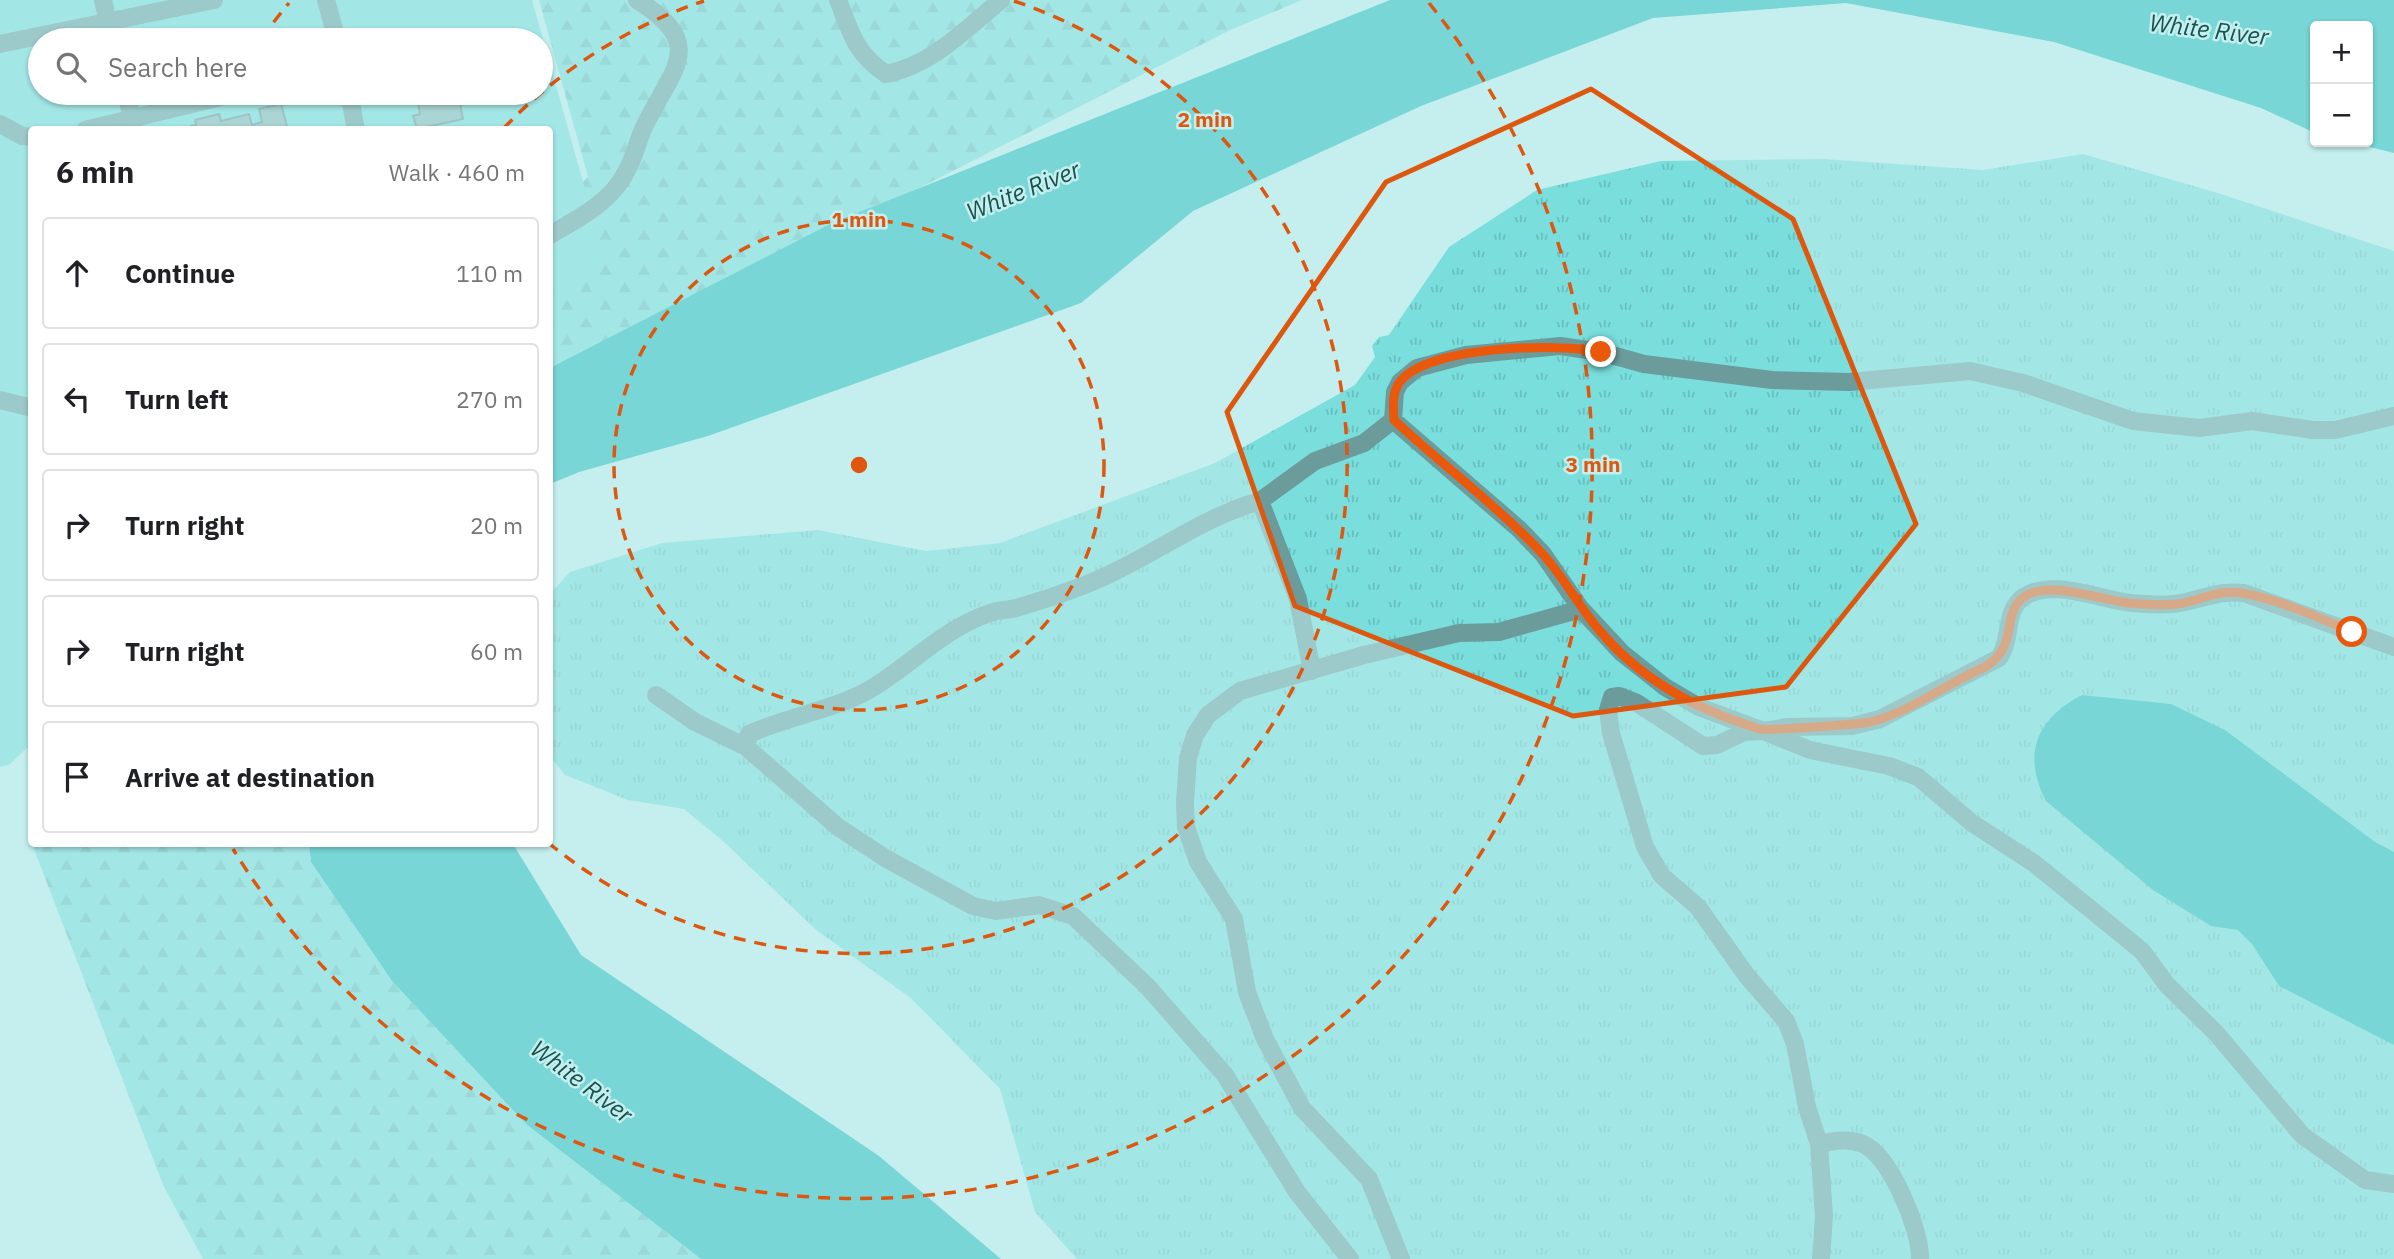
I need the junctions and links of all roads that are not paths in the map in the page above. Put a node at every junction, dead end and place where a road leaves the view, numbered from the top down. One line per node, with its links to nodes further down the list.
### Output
1 (103, 0): 7 (lane)
2 (214, 0): 7 (lane)
3 (326, 0): 10 (lane)
4 (637, 0): 21 (lane)
5 (838, 0): 6 (lane)
6 (1001, 0)
7 (108, 22): 8 (lane); 9 (lane)
8 (79, 28)
9 (109, 28)
10 (334, 28)
11 (28, 38): 12 (lane)
12 (0, 44)
13 (129, 105): 16 (lane)
14 (195, 105): 16 (lane)
15 (351, 105): 19 (lane)
16 (133, 123): 18 (lane)
17 (0, 124): 20 (lane)
18 (112, 126)
19 (355, 126)
20 (28, 137)
21 (553, 233)
22 (0, 400): 23 (lane)
23 (28, 407)
24 (2394, 416): 25 (lane)
25 (1394, 420): 26 (lane); 27 (lane)
26 (1259, 501): 29 (lane); 32 (lane)
27 (1581, 609): 29 (lane); 31 (lane)
28 (2394, 647): 31 (lane)
29 (1312, 671): 36 (lane)
30 (656, 695): 32 (lane)
31 (1763, 731): 33 (lane); 34 (lane)
32 (746, 747): 35 (lane)
33 (1819, 1144): 37 (lane); 38 (lane)
34 (2394, 1184)
35 (1350, 1259)
36 (1401, 1259)
37 (1821, 1259)
38 (1920, 1259)

